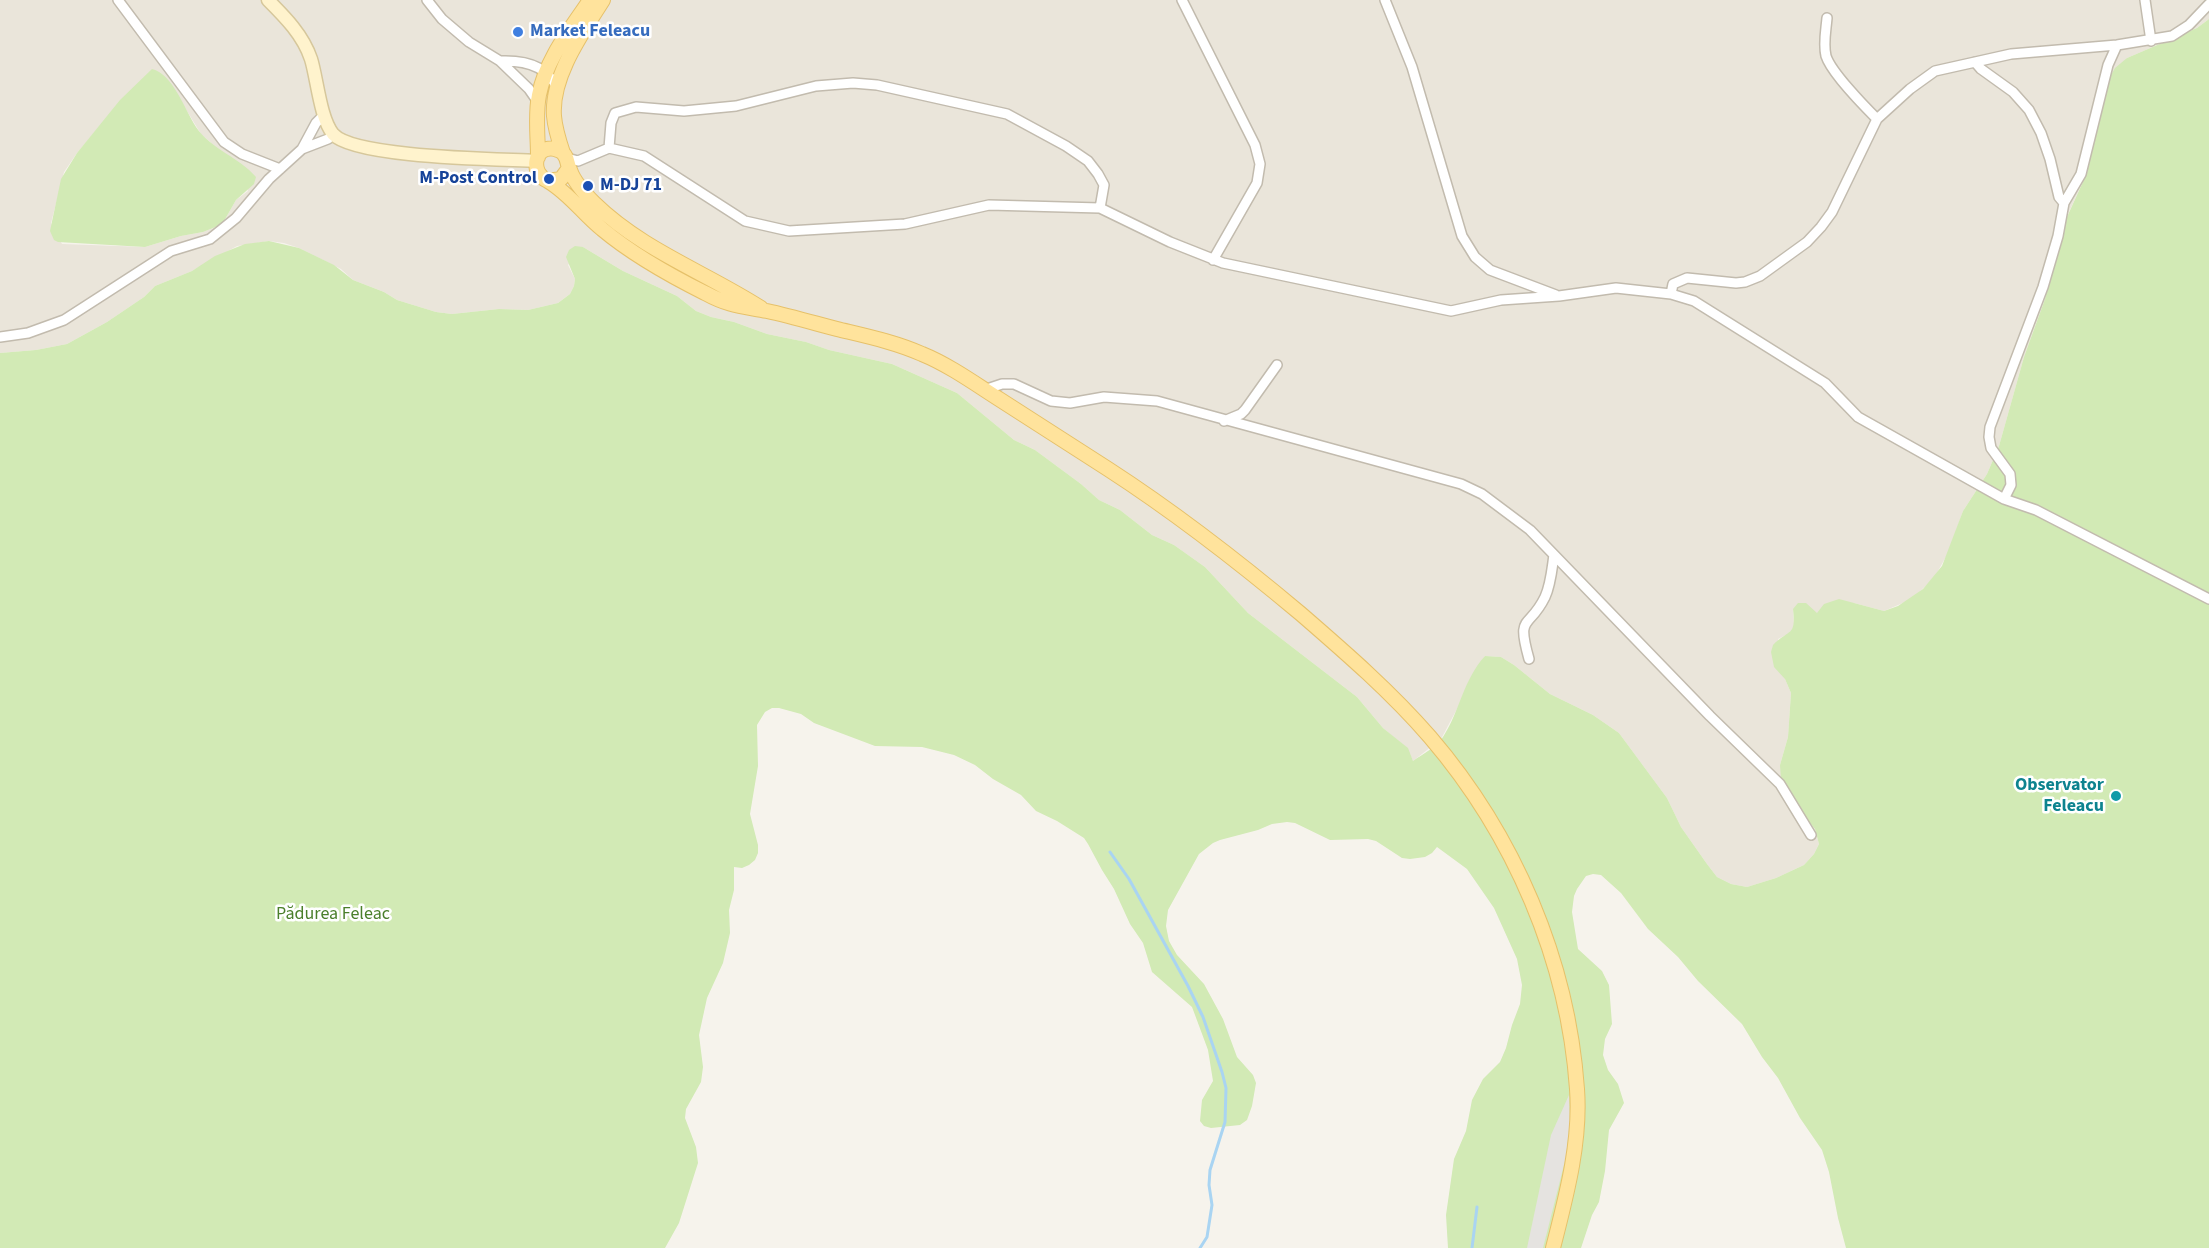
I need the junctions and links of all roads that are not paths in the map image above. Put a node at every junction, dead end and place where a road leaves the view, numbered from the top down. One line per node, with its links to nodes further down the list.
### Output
1 (118, 0): 25 (street)
2 (268, 0): 18 (street)
3 (427, 0): 13 (street)
4 (590, 0): 15 (main road)
5 (603, 0): 16 (main road)
6 (1182, 0): 29 (street)
7 (1385, 0): 31 (street)
8 (2145, 0): 11 (street)
9 (2209, 4): 11 (street)
10 (1827, 18): 19 (street)
11 (2151, 41): 12 (street)
12 (2117, 45): 14 (street); 27 (street)
13 (500, 61): 15 (street); 17 (street)
14 (1975, 62): 19 (street); 27 (street)
15 (546, 71): 16 (street); 17 (main road)
16 (556, 88): 24 (main road)
17 (538, 102): 23 (main road)
18 (324, 115): 20 (street); 22 (street)
19 (1877, 119): 30 (street)
20 (333, 134): 22 (street); 23 (street)
21 (609, 148): 24 (street); 28 (street); 28 (street)
22 (302, 149): 25 (street)
23 (537, 159): 24 (main road); 26 (main road)
24 (566, 160): 26 (main road); 32 (main road)
25 (280, 169): 33 (street)
26 (548, 181): 32 (main road)
27 (2064, 203): 37 (street)
28 (1100, 208): 29 (street)
29 (1213, 260): 31 (street)
30 (1671, 294): 31 (street); 37 (street)
31 (1559, 296)
32 (765, 311): 35 (main road)
33 (0, 338)
34 (1277, 366): 36 (street)
35 (984, 390): 36 (street); 42 (main road)
36 (1224, 421): 38 (street)
37 (2004, 499): 39 (street)
38 (1554, 555): 40 (street); 41 (street)
39 (2209, 599)
40 (1529, 659)
41 (1811, 835)
42 (1553, 1248)

